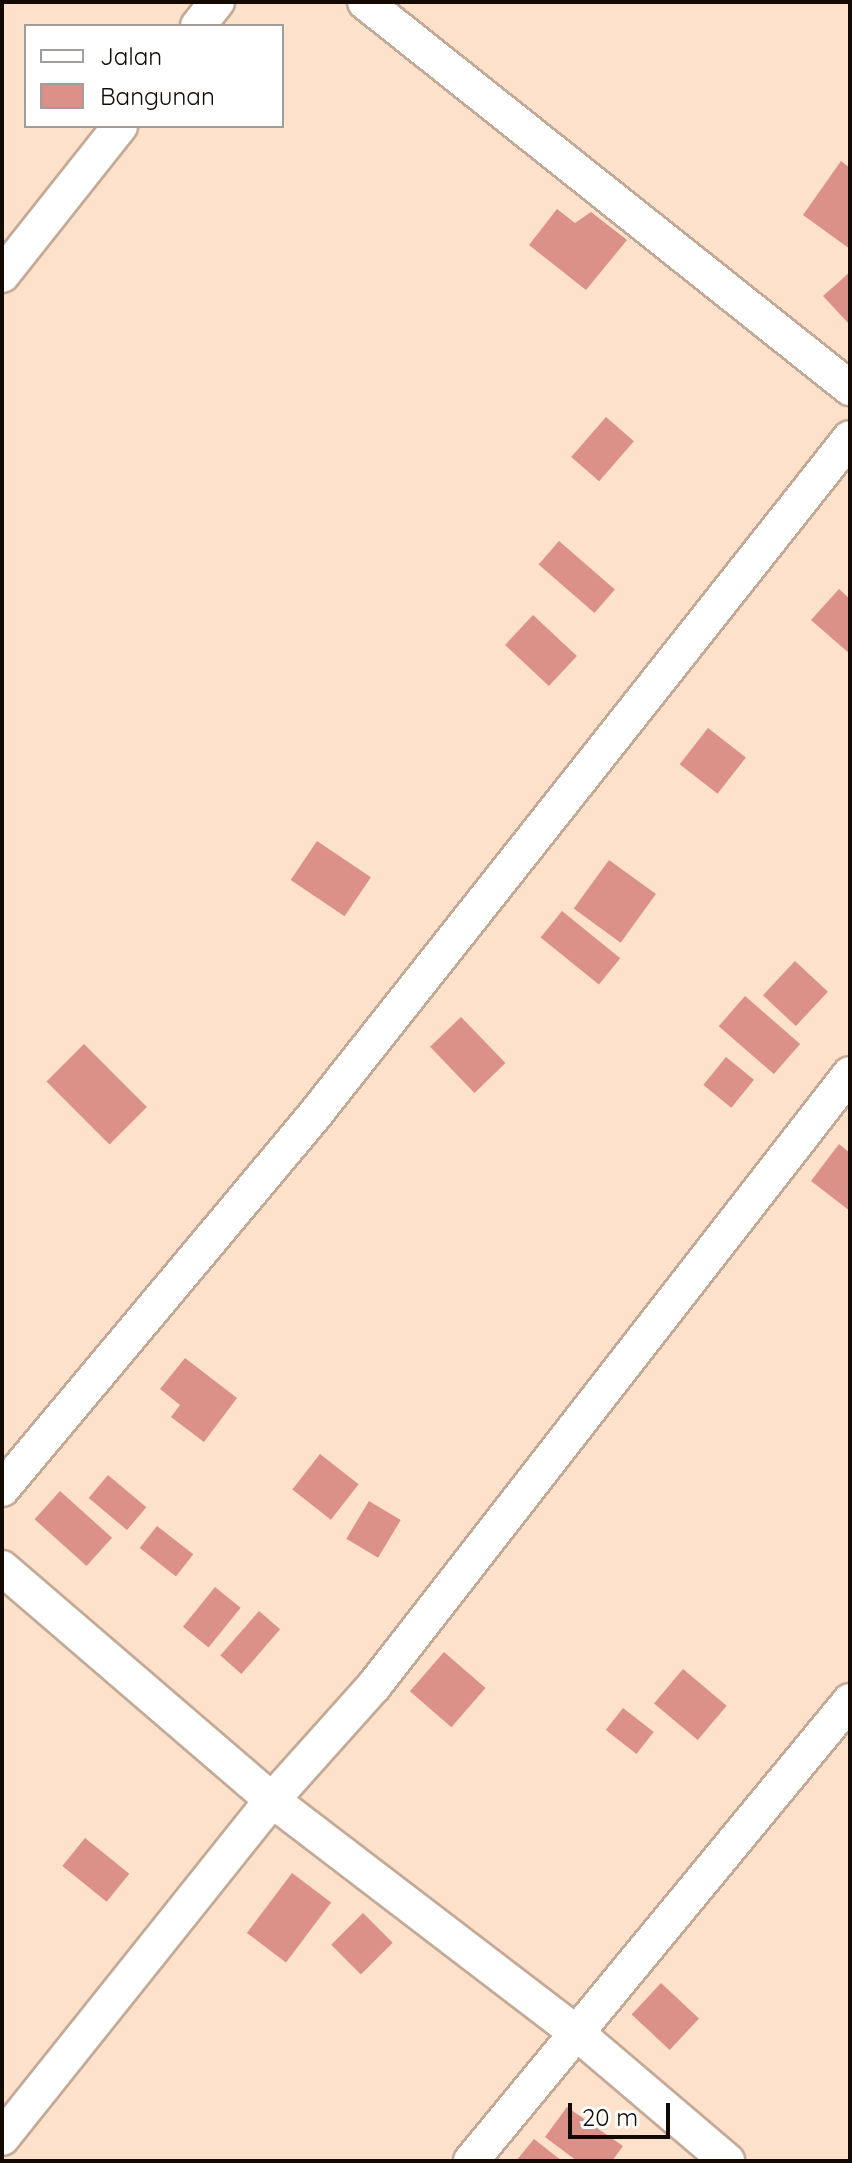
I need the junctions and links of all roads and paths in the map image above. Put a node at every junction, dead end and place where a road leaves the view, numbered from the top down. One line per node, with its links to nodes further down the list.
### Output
1 (217, 2): 3 (street)
2 (365, 2): 6 (street)
3 (200, 24)
4 (118, 128): 5 (street)
5 (2, 275)
6 (850, 388)
7 (850, 438): 9 (street)
8 (850, 1074): 12 (street)
9 (2, 1489)
10 (2, 1568): 12 (street)
11 (850, 1701): 13 (street)
12 (272, 1800): 13 (street); 14 (street)
13 (578, 2034): 15 (street); 16 (street)
14 (2, 2138)
15 (471, 2161)
16 (727, 2161)

